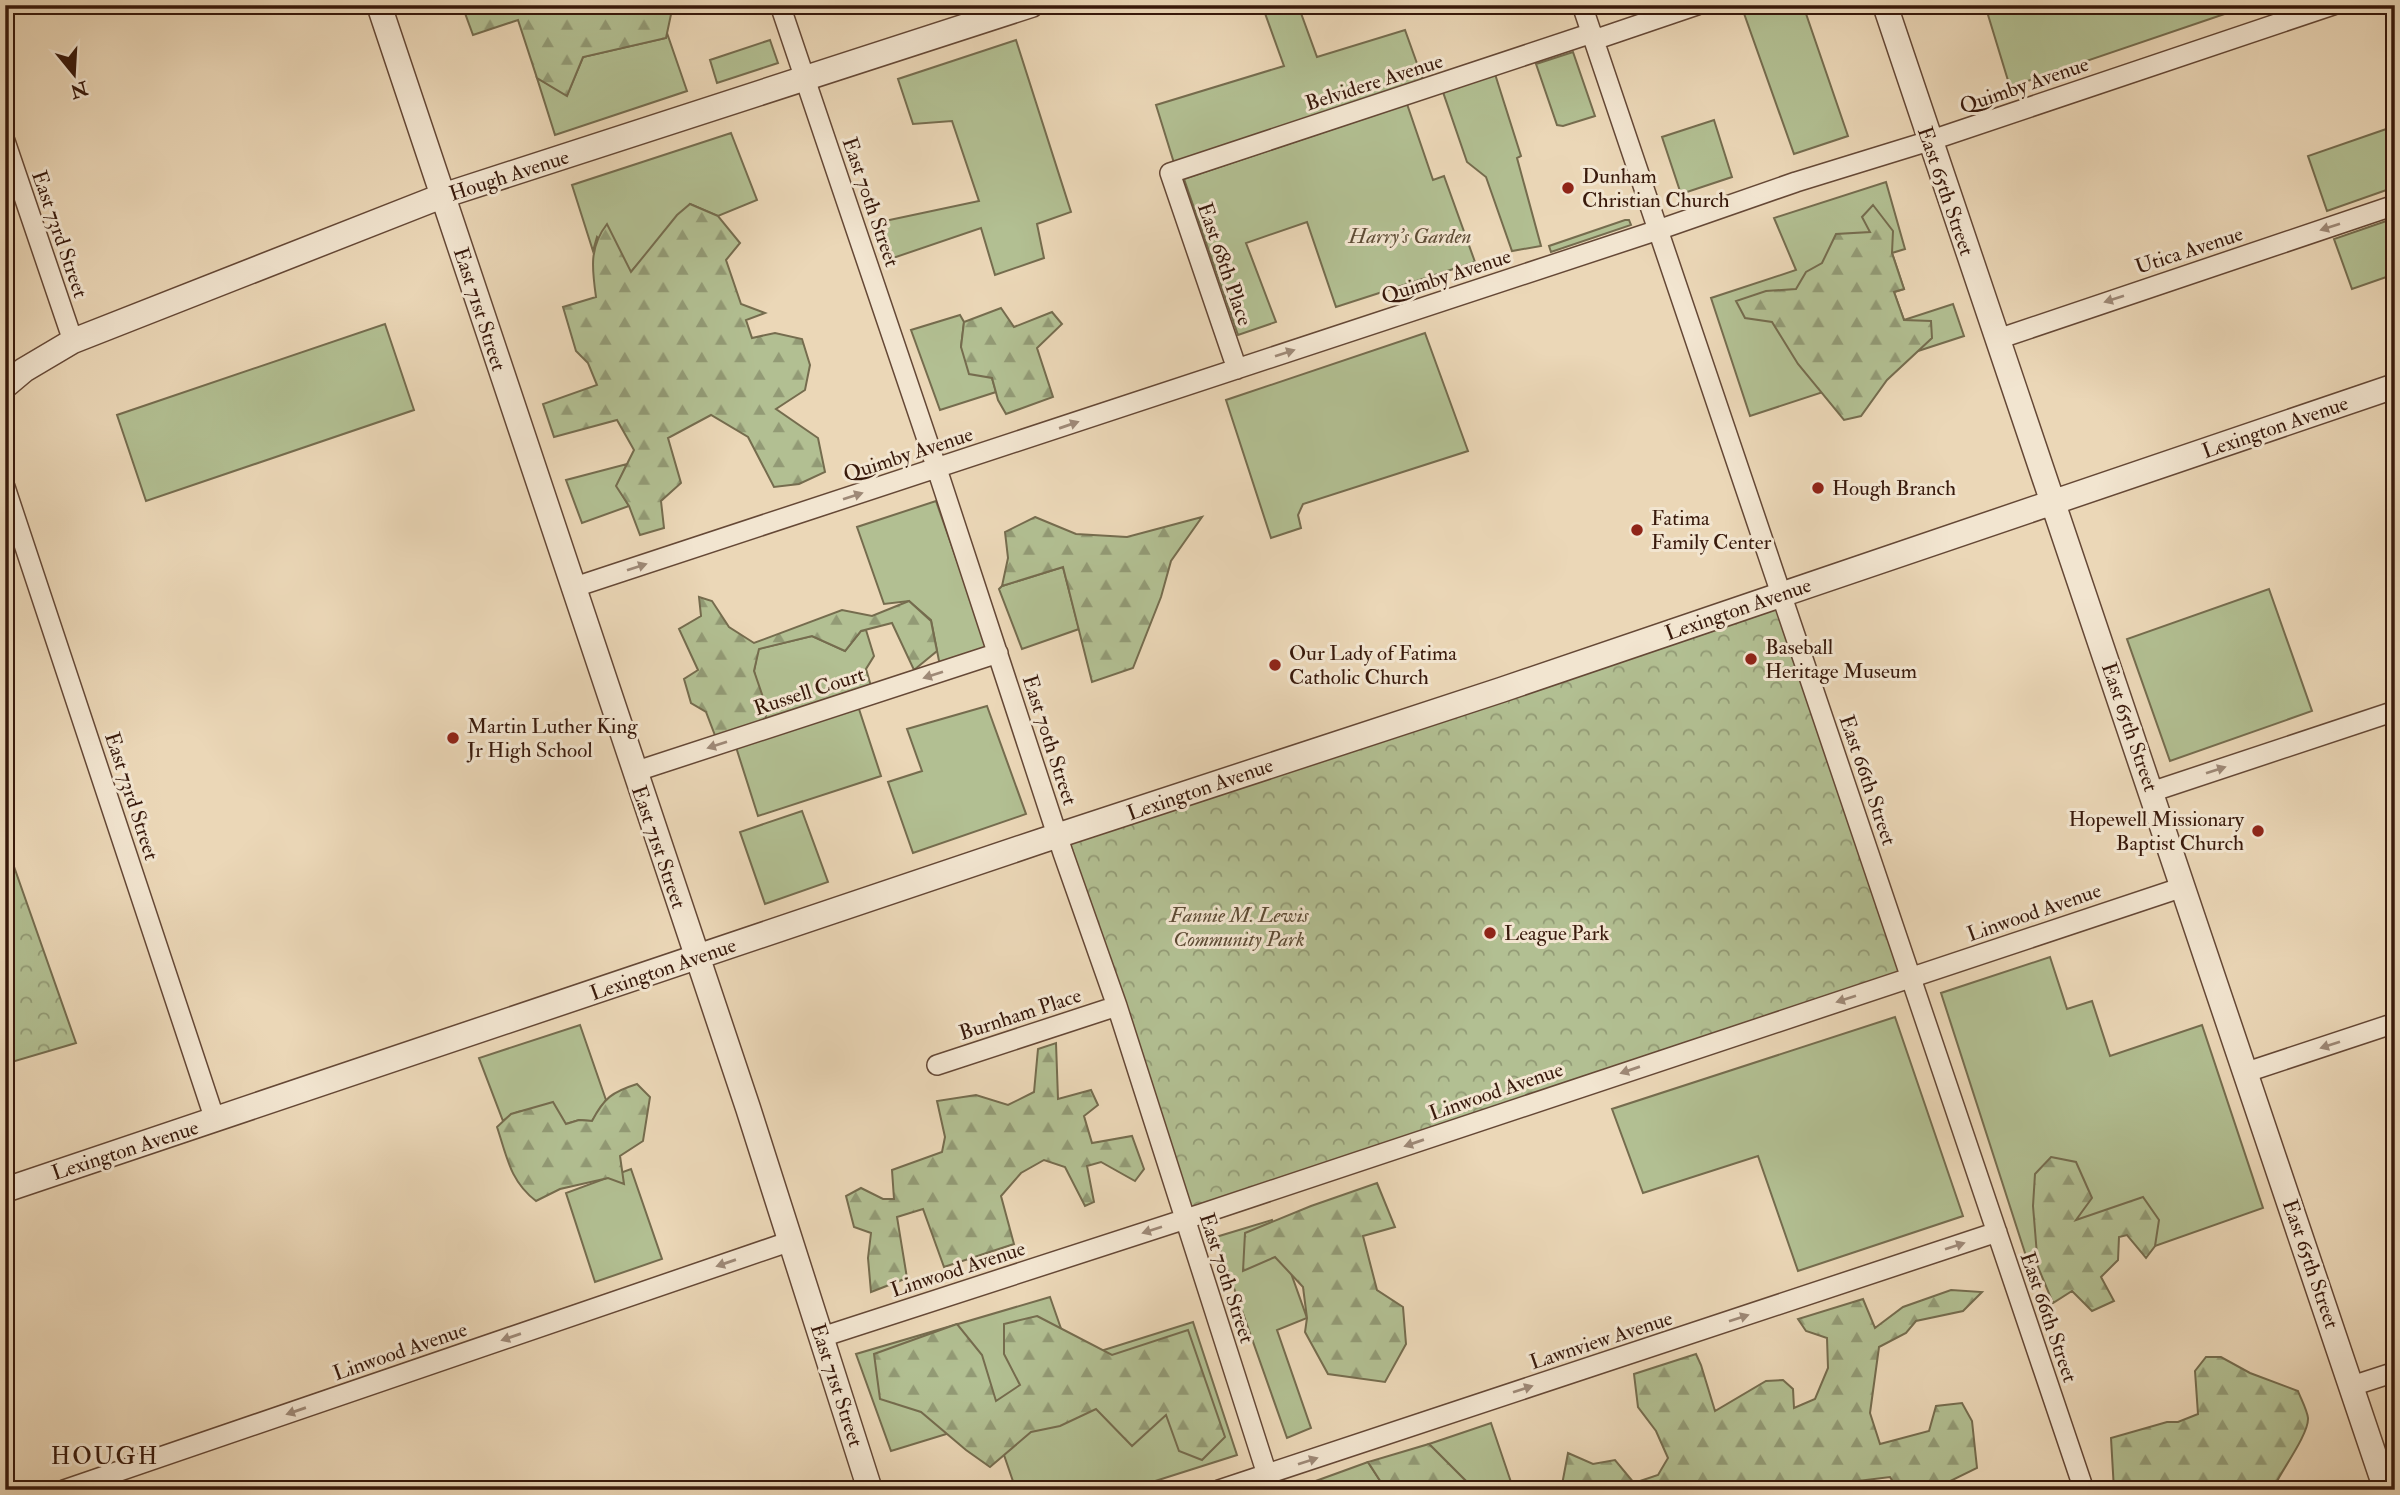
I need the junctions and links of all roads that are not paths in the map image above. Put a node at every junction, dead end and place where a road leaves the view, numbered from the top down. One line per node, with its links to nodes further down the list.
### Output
1 (379, 5): 13 (street, East 71st Street)
2 (780, 5): 9 (street, East 70th Street)
3 (1582, 5): 8 (street, East 66th Street)
4 (1697, 5): 8 (street, Belvidere Avenue)
5 (1885, 5): 11 (street, East 65th Street)
6 (2333, 5): 11 (street, Quimby Avenue)
7 (1028, 6): 9 (street, Hough Avenue)
8 (1593, 36): 12 (street, Belvidere Avenue); 15 (street, East 66th Street)
9 (805, 79): 13 (street, Hough Avenue); 21 (street, East 70th Street)
10 (5, 141): 17 (street, East 73rd Street)
11 (1929, 141): 15 (street, Quimby Avenue); 16 (street, East 65th Street)
12 (1170, 173): 18 (street, East 68th Place)
13 (442, 197): 17 (street, Hough Avenue); 24 (street, East 71st Street)
14 (2395, 205): 16 (street, Utica Avenue, one-way to 16)
15 (1658, 230): 18 (street, Quimby Avenue, one-way to 15); 25 (street, East 66th Street)
16 (1998, 339): 23 (street, East 65th Street)
17 (73, 341): 19 (street, Hough Avenue)
18 (1237, 369): 21 (street, Quimby Avenue, one-way to 18)
19 (5, 386)
20 (2395, 386): 23 (street, Lexington Avenue)
21 (937, 469): 24 (street, Quimby Avenue, one-way to 21); 26 (street, East 70th Street)
22 (5, 487): 38 (street, East 73rd Street)
23 (2053, 502): 25 (street, Lexington Avenue); 29 (street, East 65th Street)
24 (572, 588): 28 (street, East 71st Street)
25 (1781, 594): 30 (street, Lexington Avenue); 33 (street, East 66th Street)
26 (998, 653): 28 (street, Russell Court, one-way to 28); 30 (street, East 70th Street)
27 (2395, 711): 29 (street, one-way to 27)
28 (634, 772): 32 (street, East 71st Street)
29 (2151, 792): 31 (street, East 65th Street)
30 (1058, 836): 32 (street, Lexington Avenue); 34 (street, East 70th Street)
31 (2183, 887): 33 (street, Linwood Avenue); 37 (street, East 65th Street)
32 (697, 957): 38 (street, Lexington Avenue); 42 (street, East 71st Street)
33 (1911, 978): 40 (street, Linwood Avenue, one-way to 40); 41 (street, East 66th Street)
34 (1117, 1006): 36 (street, Burnham Place); 40 (street, East 70th Street)
35 (2395, 1023): 37 (street, one-way to 37)
36 (937, 1065)
37 (2247, 1072): 45 (street, East 65th Street)
38 (215, 1120): 39 (street, Lexington Avenue)
39 (5, 1190)
40 (1184, 1220): 43 (street, Linwood Avenue, one-way to 43); 46 (street, East 70th Street)
41 (1997, 1232): 46 (street, Lawnview Avenue, one-way to 41); 50 (street, East 66th Street)
42 (791, 1241): 43 (street, East 71st Street); 47 (street, Linwood Avenue, one-way to 47)
43 (822, 1337): 48 (street, East 71st Street)
44 (2395, 1372): 45 (street)
45 (2352, 1386): 51 (street, East 65th Street)
46 (1270, 1482): 49 (street, Lawnview Avenue)
47 (64, 1490)
48 (870, 1490)
49 (1219, 1490)
50 (2084, 1490)
51 (2386, 1490)

